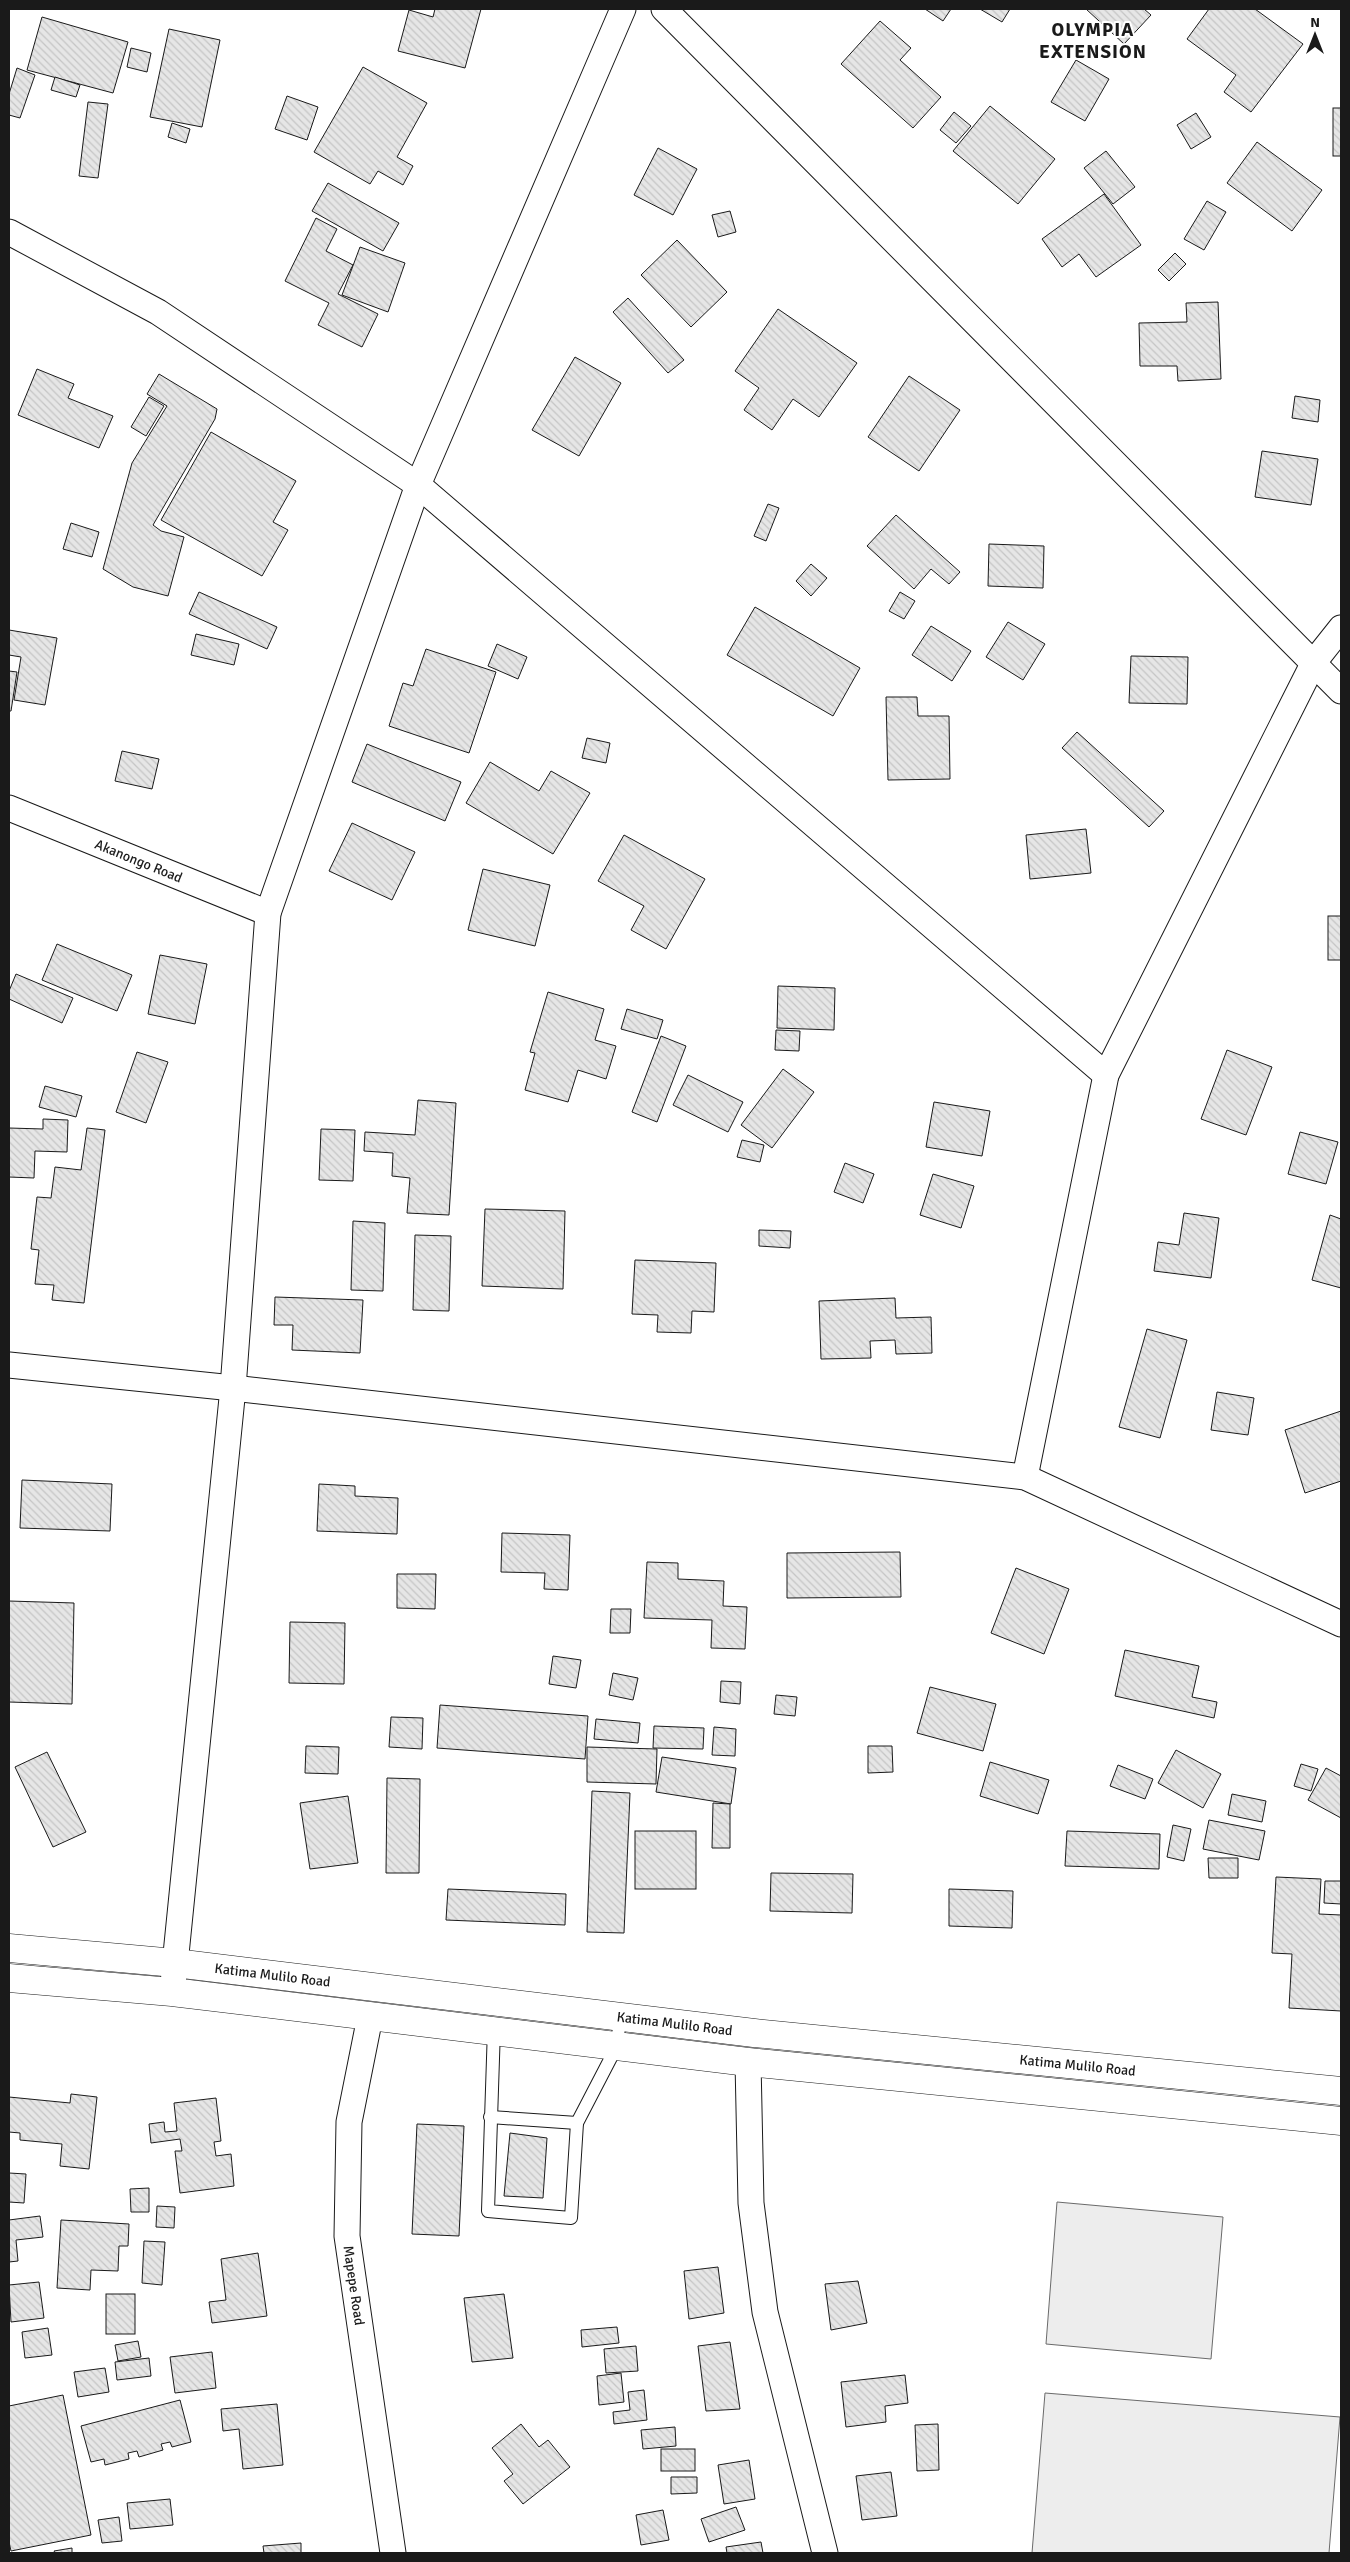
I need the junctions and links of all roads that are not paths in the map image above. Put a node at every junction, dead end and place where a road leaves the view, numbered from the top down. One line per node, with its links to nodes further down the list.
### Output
1 (623, 9): 4 (street)
2 (664, 9): 6 (street)
3 (9, 232): 4 (street)
4 (418, 485): 9 (street); 10 (street)
5 (1341, 628): 6 (street)
6 (1314, 662): 7 (street); 10 (street)
7 (1341, 691)
8 (9, 808): 9 (street, Akanongo Road)
9 (268, 913): 12 (street)
10 (1106, 1076): 13 (street)
11 (9, 1365): 12 (street)
12 (233, 1388): 13 (street); 16 (street)
13 (1025, 1477): 14 (street)
14 (1341, 1624)
15 (9, 1948): 16 (main road, Katima Mulilo Road)
16 (175, 1963): 18 (street); 19 (main road, Katima Mulilo Road)
17 (9, 1978): 18 (main road)
18 (172, 1992): 20 (main road)
19 (496, 2002): 21 (main road, Katima Mulilo Road); 22 (lane)
20 (370, 2017): 22 (main road); 29 (street, Mapepe Road)
21 (620, 2017): 23 (lane); 25 (main road, Katima Mulilo Road)
22 (494, 2031): 23 (main road); 26 (lane)
23 (616, 2046): 24 (main road); 28 (lane)
24 (748, 2062): 27 (main road); 30 (street)
25 (1341, 2091)
26 (490, 2117): 28 (lane); 28 (lane)
27 (1341, 2121)
28 (577, 2124)
29 (393, 2553)
30 (825, 2553)

